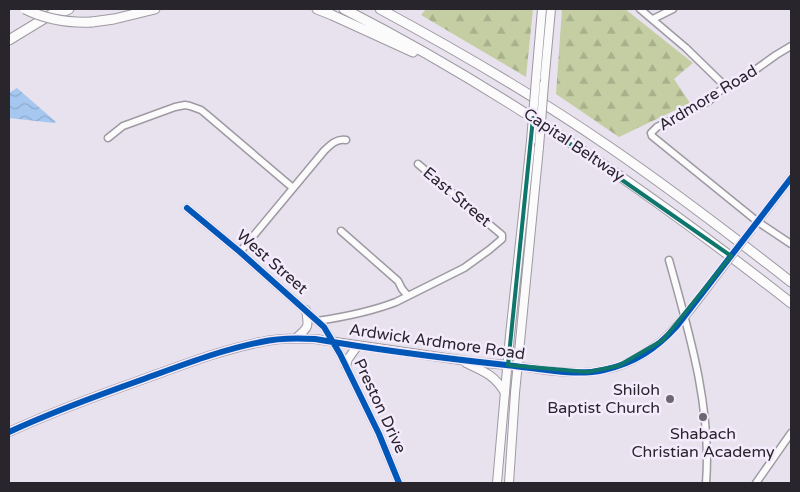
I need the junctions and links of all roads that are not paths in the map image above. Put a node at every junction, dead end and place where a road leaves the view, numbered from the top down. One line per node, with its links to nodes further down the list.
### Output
1 (25, 9): 4 (highway, bridge)
2 (60, 9): 13 (highway)
3 (69, 9): 13 (highway)
4 (155, 9)
5 (317, 9): 17 (highway)
6 (344, 9): 17 (highway, Capital Beltway)
7 (380, 9): 29 (highway, Capital Beltway)
8 (542, 9): 39 (main road, bridge)
9 (551, 9): 41 (main road, bridge)
10 (640, 9): 12 (street)
11 (673, 9): 12 (street)
12 (653, 19): 16 (street)
13 (23, 30): 14 (highway)
14 (9, 40)
15 (791, 46): 16 (street, Ardmore Road)
16 (725, 86): 24 (street, Ardmore Road)
17 (483, 87): 31 (highway, Capital Beltway)
18 (108, 138): 22 (street)
19 (346, 140): 22 (street)
20 (418, 164): 30 (street, East Street)
21 (791, 178): 24 (street, Ardwick Ardmore Road)
22 (293, 188): 27 (street)
23 (187, 208): 27 (street, West Street)
24 (758, 222): 26 (street); 33 (street, Ardwick Ardmore Road, bridge)
25 (341, 231): 30 (street)
26 (791, 244)
27 (240, 252): 32 (street, West Street)
28 (669, 260): 33 (street)
29 (791, 282)
30 (408, 296): 34 (street)
31 (791, 303)
32 (306, 310): 34 (street, West Street); 35 (main road)
33 (685, 317): 41 (street, Ardwick Ardmore Road); 48 (street)
34 (317, 321): 36 (street, West Street)
35 (296, 338): 36 (main road, Ardwick Ardmore Road); 43 (main road, Ardwick Ardmore Road)
36 (333, 342): 37 (main road, Ardwick Ardmore Road); 40 (street, Preston Drive)
37 (358, 345): 38 (main road, Ardwick Ardmore Road); 40 (main road)
38 (458, 360): 39 (main road, Ardwick Ardmore Road); 42 (main road)
39 (508, 365): 41 (main road, Ardwick Ardmore Road); 42 (main road)
40 (346, 366): 45 (street, Preston Drive)
41 (517, 366): 47 (main road)
42 (505, 393): 46 (main road)
43 (9, 432)
44 (791, 434): 49 (street)
45 (399, 483)
46 (497, 483)
47 (509, 483)
48 (706, 483)
49 (756, 483)

